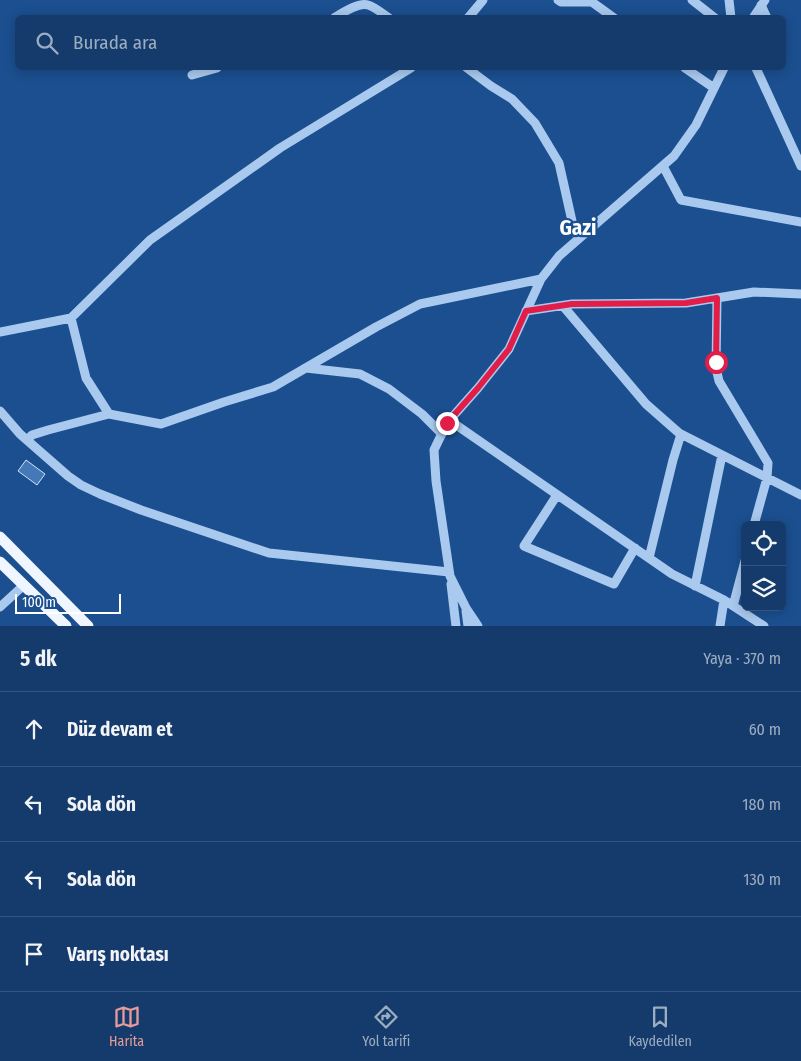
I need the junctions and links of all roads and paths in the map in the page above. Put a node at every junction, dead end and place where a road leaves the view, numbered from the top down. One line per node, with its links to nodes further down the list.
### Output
1 (483, 0): 8 (street)
2 (558, 0): 9 (street)
3 (692, 0): 10 (street)
4 (729, 0): 11 (street)
5 (763, 3): 12 (street)
6 (339, 15): 7 (street)
7 (385, 15)
8 (470, 15)
9 (610, 15)
10 (712, 15)
11 (731, 15)
12 (755, 15)
13 (210, 70): 19 (street)
14 (408, 70): 30 (street)
15 (470, 70): 24 (street)
16 (687, 70): 20 (street)
17 (723, 70): 20 (street)
18 (757, 70): 22 (street)
19 (192, 75)
20 (714, 88): 21 (street)
21 (663, 166): 23 (street); 24 (street)
22 (801, 166)
23 (801, 222)
24 (579, 238): 25 (street)
25 (542, 279): 29 (street); 32 (street)
26 (801, 294): 27 (street)
27 (717, 298): 28 (street); 40 (street)
28 (563, 306): 29 (street); 37 (street)
29 (526, 311): 35 (street)
30 (71, 318): 31 (street); 34 (street)
31 (0, 332)
32 (306, 368): 34 (street); 36 (street)
33 (0, 411): 38 (street)
34 (109, 414): 38 (street)
35 (449, 420): 36 (street); 41 (street)
36 (442, 434): 49 (street)
37 (681, 434): 39 (street); 46 (street)
38 (27, 440): 49 (street)
39 (722, 455): 40 (street); 51 (street)
40 (767, 478): 42 (street); 43 (street)
41 (557, 495): 45 (street); 45 (street)
42 (801, 495)
43 (755, 521)
44 (0, 537): 57 (main road)
45 (635, 548): 46 (street)
46 (649, 558): 51 (street)
47 (0, 563): 50 (main road)
48 (744, 566): 53 (street)
49 (450, 574): 55 (street); 58 (street)
50 (24, 585): 54 (street); 56 (main road)
51 (696, 586): 52 (street)
52 (724, 600): 53 (street); 61 (street)
53 (733, 606): 62 (street)
54 (0, 607)
55 (466, 608): 59 (street); 60 (street)
56 (66, 626)
57 (88, 626)
58 (456, 626)
59 (468, 626)
60 (478, 626)
61 (720, 626)
62 (764, 626)

